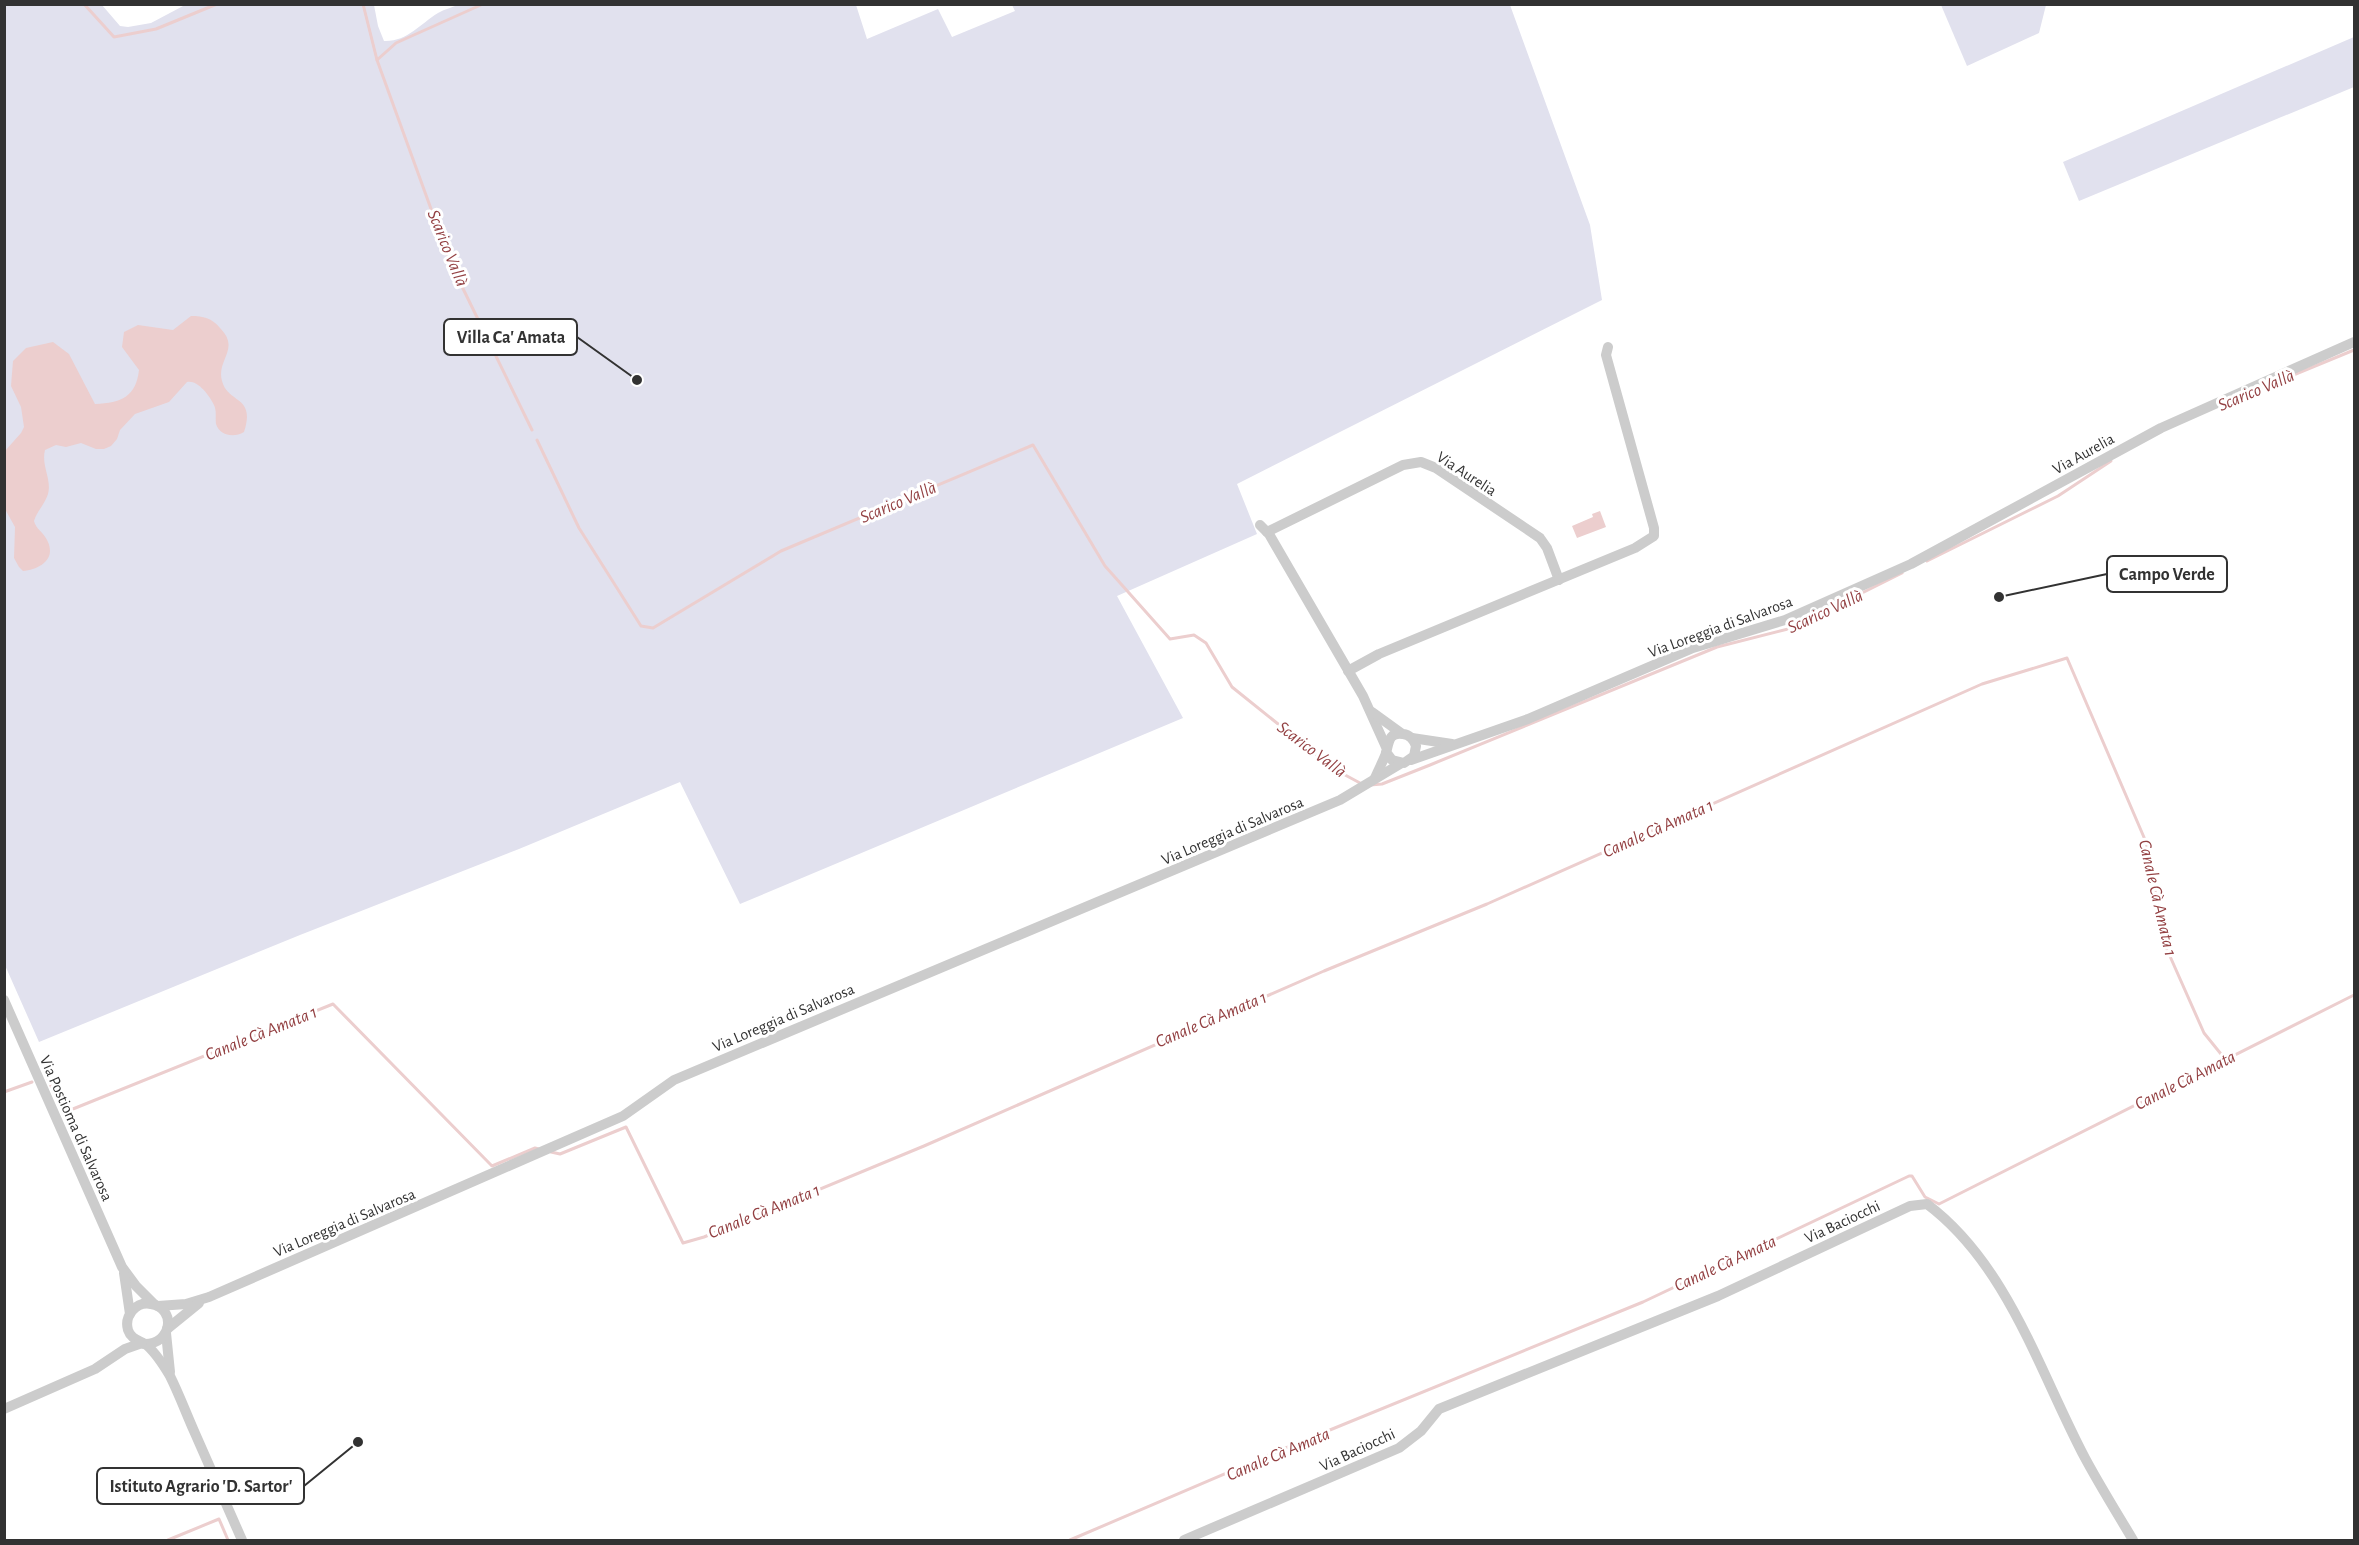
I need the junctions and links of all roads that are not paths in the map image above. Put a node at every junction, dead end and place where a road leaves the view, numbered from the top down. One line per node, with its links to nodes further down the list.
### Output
1 (2355, 342): 4 (street, Via Aurelia)
2 (1608, 346): 3 (street)
3 (1559, 580): 5 (street); 5 (street, Via Aurelia)
4 (1830, 599): 8 (street, Via Loreggia di Salvarosa)
5 (1348, 671): 6 (street)
6 (1372, 712): 7 (street); 9 (street)
7 (1406, 736): 8 (street, Via Loreggia di Salvarosa); 9 (street); 10 (street)
8 (1453, 744): 10 (street, Via Loreggia di Salvarosa)
9 (1386, 750): 10 (street); 11 (street)
10 (1406, 762): 11 (street, Via Loreggia di Salvarosa)
11 (1369, 782): 14 (street, Via Loreggia di Salvarosa)
12 (4, 1000): 13 (street, Via Postioma di Salvarosa)
13 (122, 1267): 15 (street, Via Postioma di Salvarosa); 16 (street, Via Postioma di Salvarosa)
14 (209, 1297): 15 (street, Via Loreggia di Salvarosa); 18 (street, Via Loreggia di Salvarosa)
15 (156, 1305): 16 (street); 18 (street)
16 (130, 1314): 17 (street)
17 (128, 1328): 19 (street); 20 (street)
18 (167, 1331): 19 (street); 21 (street)
19 (143, 1344): 20 (street); 21 (street)
20 (116, 1354): 22 (street)
21 (171, 1378): 23 (street)
22 (4, 1409)
23 (242, 1540)
24 (1184, 1540): 25 (street, Via Baciocchi)
25 (2133, 1540)

